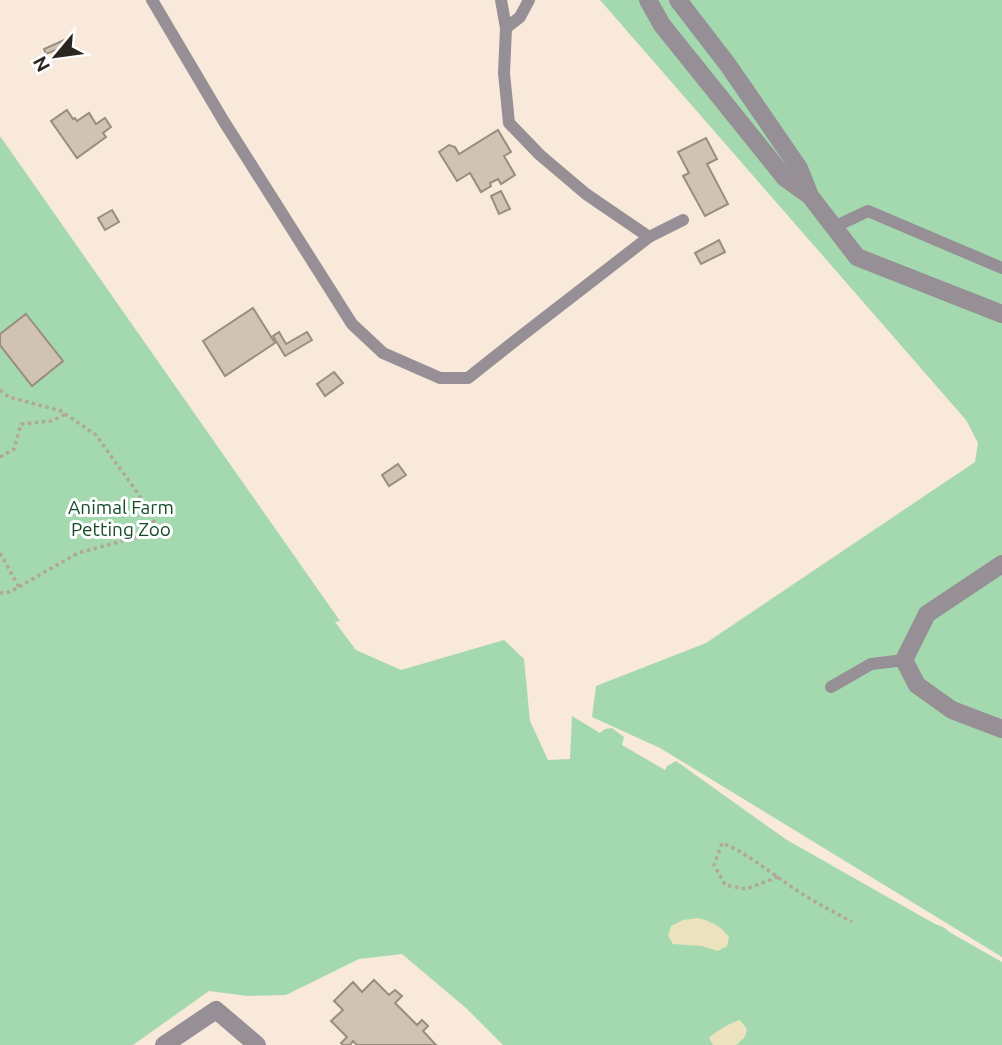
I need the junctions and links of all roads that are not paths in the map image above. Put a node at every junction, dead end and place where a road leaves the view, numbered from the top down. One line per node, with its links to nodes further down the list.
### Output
1 (152, 0): 12 (lane)
2 (501, 0): 6 (lane)
3 (529, 0): 6 (lane)
4 (648, 0): 8 (street)
5 (678, 0): 7 (street)
6 (506, 28): 12 (lane)
7 (728, 65): 8 (street); 9 (street)
8 (708, 81): 9 (street)
9 (810, 196): 11 (street)
10 (684, 220): 12 (lane)
11 (834, 227): 13 (lane); 14 (street)
12 (649, 237)
13 (1002, 268)
14 (1002, 314)
15 (1002, 564): 16 (street)
16 (904, 660): 17 (lane); 18 (street)
17 (831, 687)
18 (1002, 729)
19 (164, 1045): 20 (street)
20 (257, 1045)

